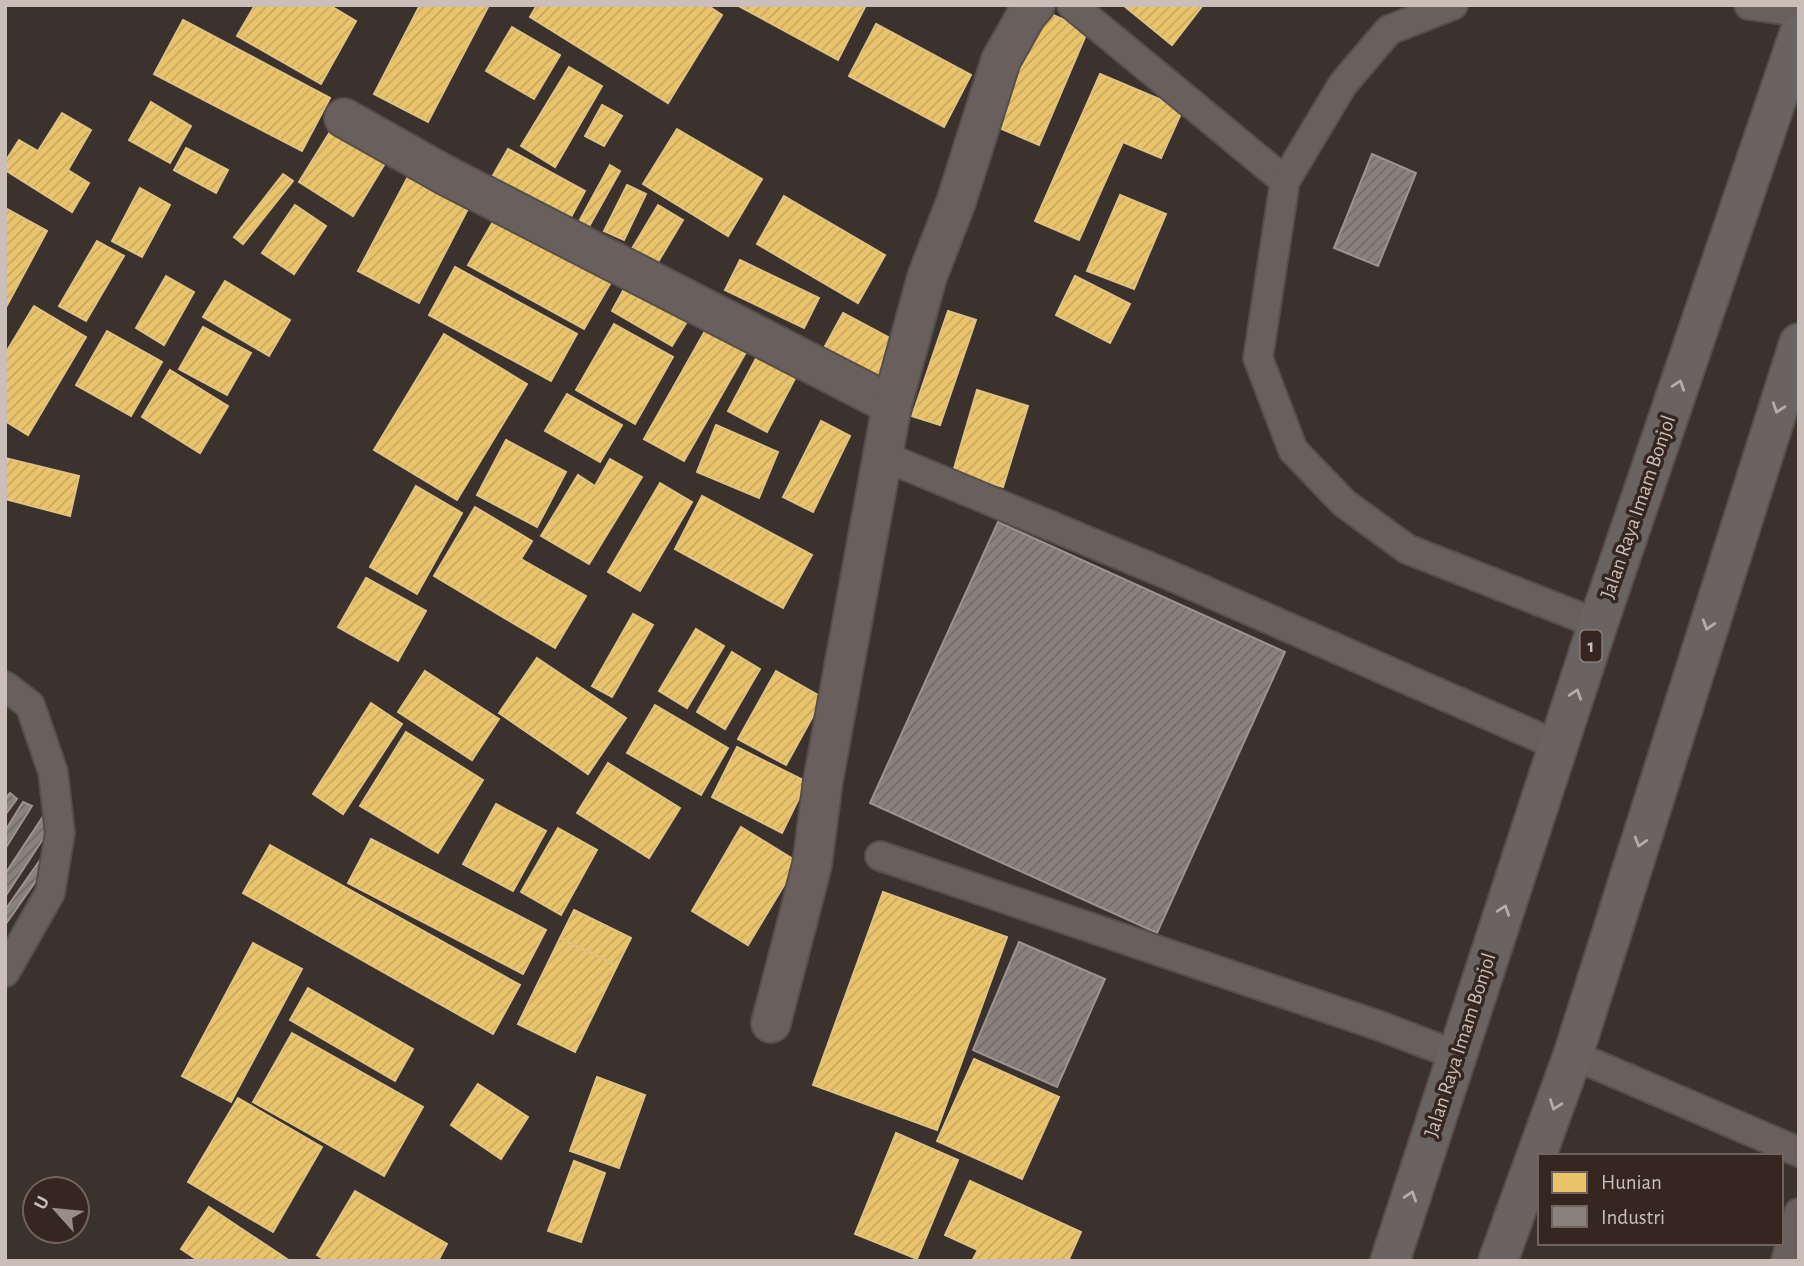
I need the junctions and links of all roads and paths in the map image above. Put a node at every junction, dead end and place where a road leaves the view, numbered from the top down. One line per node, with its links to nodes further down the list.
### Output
1 (1035, 5): 10 (street)
2 (1072, 5): 8 (lane)
3 (1453, 5): 8 (lane)
4 (1749, 5): 5 (lane)
5 (1799, 12)
6 (1799, 34): 12 (highway, Jalan Raya Imam Bonjol / 1, one-way to 6)
7 (344, 118): 10 (street)
8 (1285, 181): 12 (lane)
9 (1799, 344): 19 (highway, one-way to 19)
10 (892, 405): 11 (street)
11 (883, 456): 14 (lane); 17 (street)
12 (1598, 624): 14 (highway, Jalan Raya Imam Bonjol / 1, one-way to 12)
13 (5, 686): 16 (lane)
14 (1559, 746): 18 (highway, Jalan Raya Imam Bonjol / 1, one-way to 14)
15 (880, 856): 18 (lane)
16 (5, 972)
17 (771, 1023)
18 (1456, 1055): 22 (highway, Jalan Raya Imam Bonjol / 1, one-way to 18)
19 (1573, 1055): 20 (lane); 23 (highway, one-way to 23)
20 (1799, 1152)
21 (1799, 1213): 24 (lane)
22 (1390, 1261)
23 (1498, 1261)
24 (1786, 1261)

